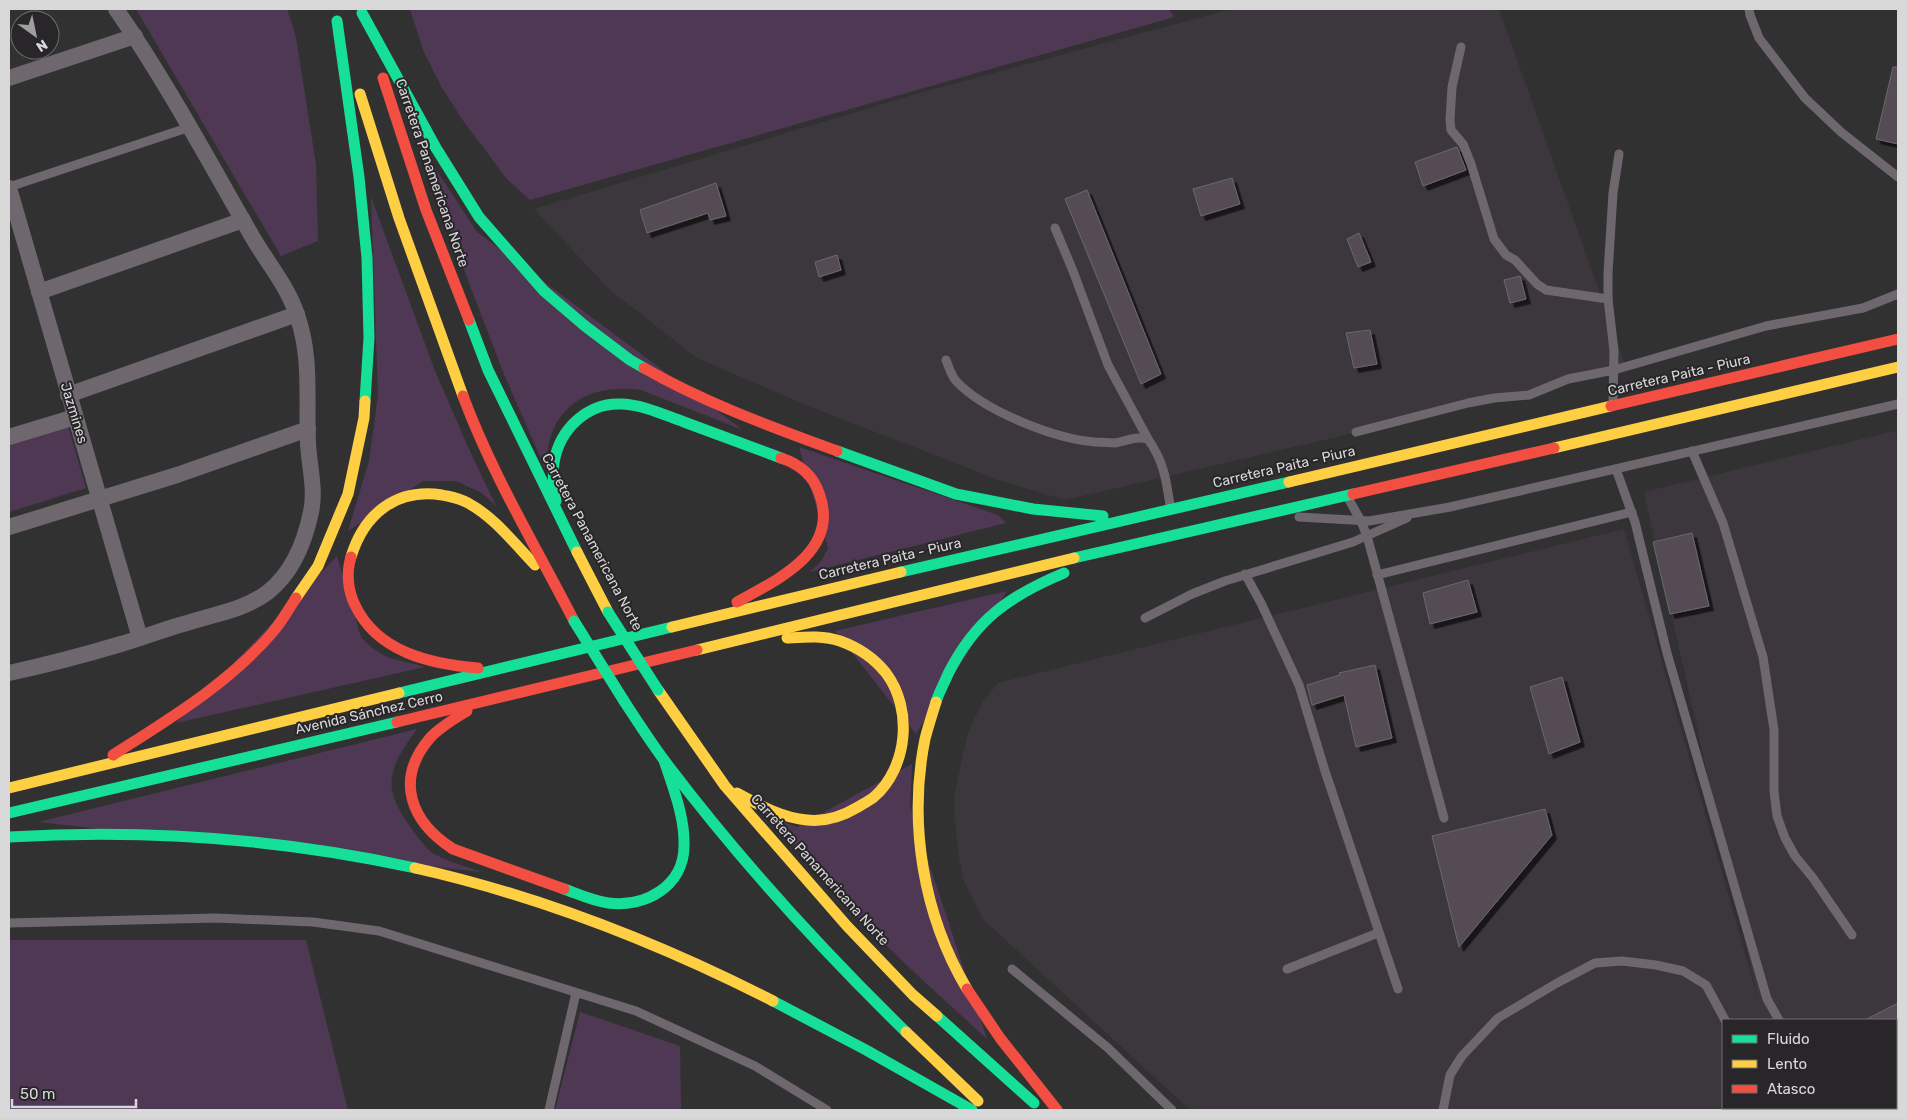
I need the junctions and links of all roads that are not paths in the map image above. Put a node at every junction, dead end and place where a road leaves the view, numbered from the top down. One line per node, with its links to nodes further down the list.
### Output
1 (116, 9): 6 (street)
2 (333, 9): 5 (highway)
3 (1749, 9): 11 (lane)
4 (361, 11): 39 (highway); 40 (highway, Carretera Panamericana Norte)
5 (337, 21): 47 (highway); 57 (highway)
6 (135, 36): 8 (street); 9 (street)
7 (1461, 47): 17 (lane)
8 (9, 78)
9 (190, 127): 12 (lane); 13 (street)
10 (1619, 154): 17 (lane)
11 (1898, 177)
12 (9, 187): 15 (street, Jazmines)
13 (242, 220): 15 (street); 18 (street)
14 (1055, 228): 30 (lane)
15 (39, 292): 23 (street, Jazmines)
16 (1898, 294): 22 (lane)
17 (1608, 299): 22 (lane)
18 (297, 314): 23 (street); 27 (street)
19 (1898, 340): 25 (highway, Carretera Paita - Piura)
20 (946, 360): 30 (lane)
21 (1898, 368): 33 (highway)
22 (1614, 370): 25 (lane); 28 (lane)
23 (68, 395): 26 (street, Jazmines)
24 (1898, 404): 31 (lane)
25 (1613, 406): 35 (highway, Carretera Paita - Piura)
26 (75, 417): 29 (street); 34 (street, Jazmines)
27 (308, 429): 34 (street); 51 (street)
28 (1356, 432)
29 (9, 437)
30 (1148, 439): 35 (lane)
31 (1692, 451): 32 (lane); 65 (lane)
32 (1616, 469): 36 (lane); 37 (lane)
33 (1347, 495): 38 (highway); 41 (lane)
34 (100, 498): 42 (street); 51 (street, Jazmines)
35 (1170, 509): 39 (highway, Carretera Paita - Piura)
36 (1421, 512): 41 (lane); 43 (lane)
37 (1632, 512): 46 (lane); 71 (lane)
38 (1262, 515): 41 (lane); 44 (highway)
39 (1130, 518): 48 (highway, Carretera Paita - Piura)
40 (560, 519): 48 (highway); 58 (highway, Carretera Panamericana Norte, bridge)
41 (1361, 521): 43 (lane)
42 (9, 527)
43 (1367, 536): 45 (lane); 46 (lane)
44 (1128, 545): 52 (highway); 77 (highway)
45 (1245, 574): 49 (lane); 64 (lane)
46 (1377, 575): 61 (lane)
47 (553, 584): 53 (highway); 56 (highway, bridge)
48 (714, 616): 50 (highway, Carretera Paita - Piura)
49 (1145, 618)
50 (677, 626): 53 (highway, Avenida Sánchez Cerro)
51 (140, 638): 54 (street)
52 (736, 640): 55 (highway, Avenida Sánchez Cerro); 58 (highway)
53 (497, 669): 57 (highway, Avenida Sánchez Cerro)
54 (9, 673)
55 (482, 702): 56 (highway); 60 (highway, Avenida Sánchez Cerro)
56 (664, 760): 75 (highway)
57 (95, 767): 59 (highway, Avenida Sánchez Cerro)
58 (725, 786): 76 (highway, Carretera Panamericana Norte)
59 (9, 788)
60 (9, 813)
61 (1444, 818)
62 (9, 837): 74 (highway)
63 (9, 923): 69 (lane)
64 (1378, 933): 67 (lane); 68 (lane)
65 (1852, 934)
66 (1012, 969): 78 (lane)
67 (1287, 969)
68 (1398, 989)
69 (576, 993): 72 (lane); 73 (lane)
70 (1724, 1019): 79 (lane)
71 (1778, 1019)
72 (549, 1110)
73 (827, 1110)
74 (972, 1110)
75 (989, 1110)
76 (1043, 1110)
77 (1058, 1110)
78 (1172, 1110)
79 (1443, 1110)

